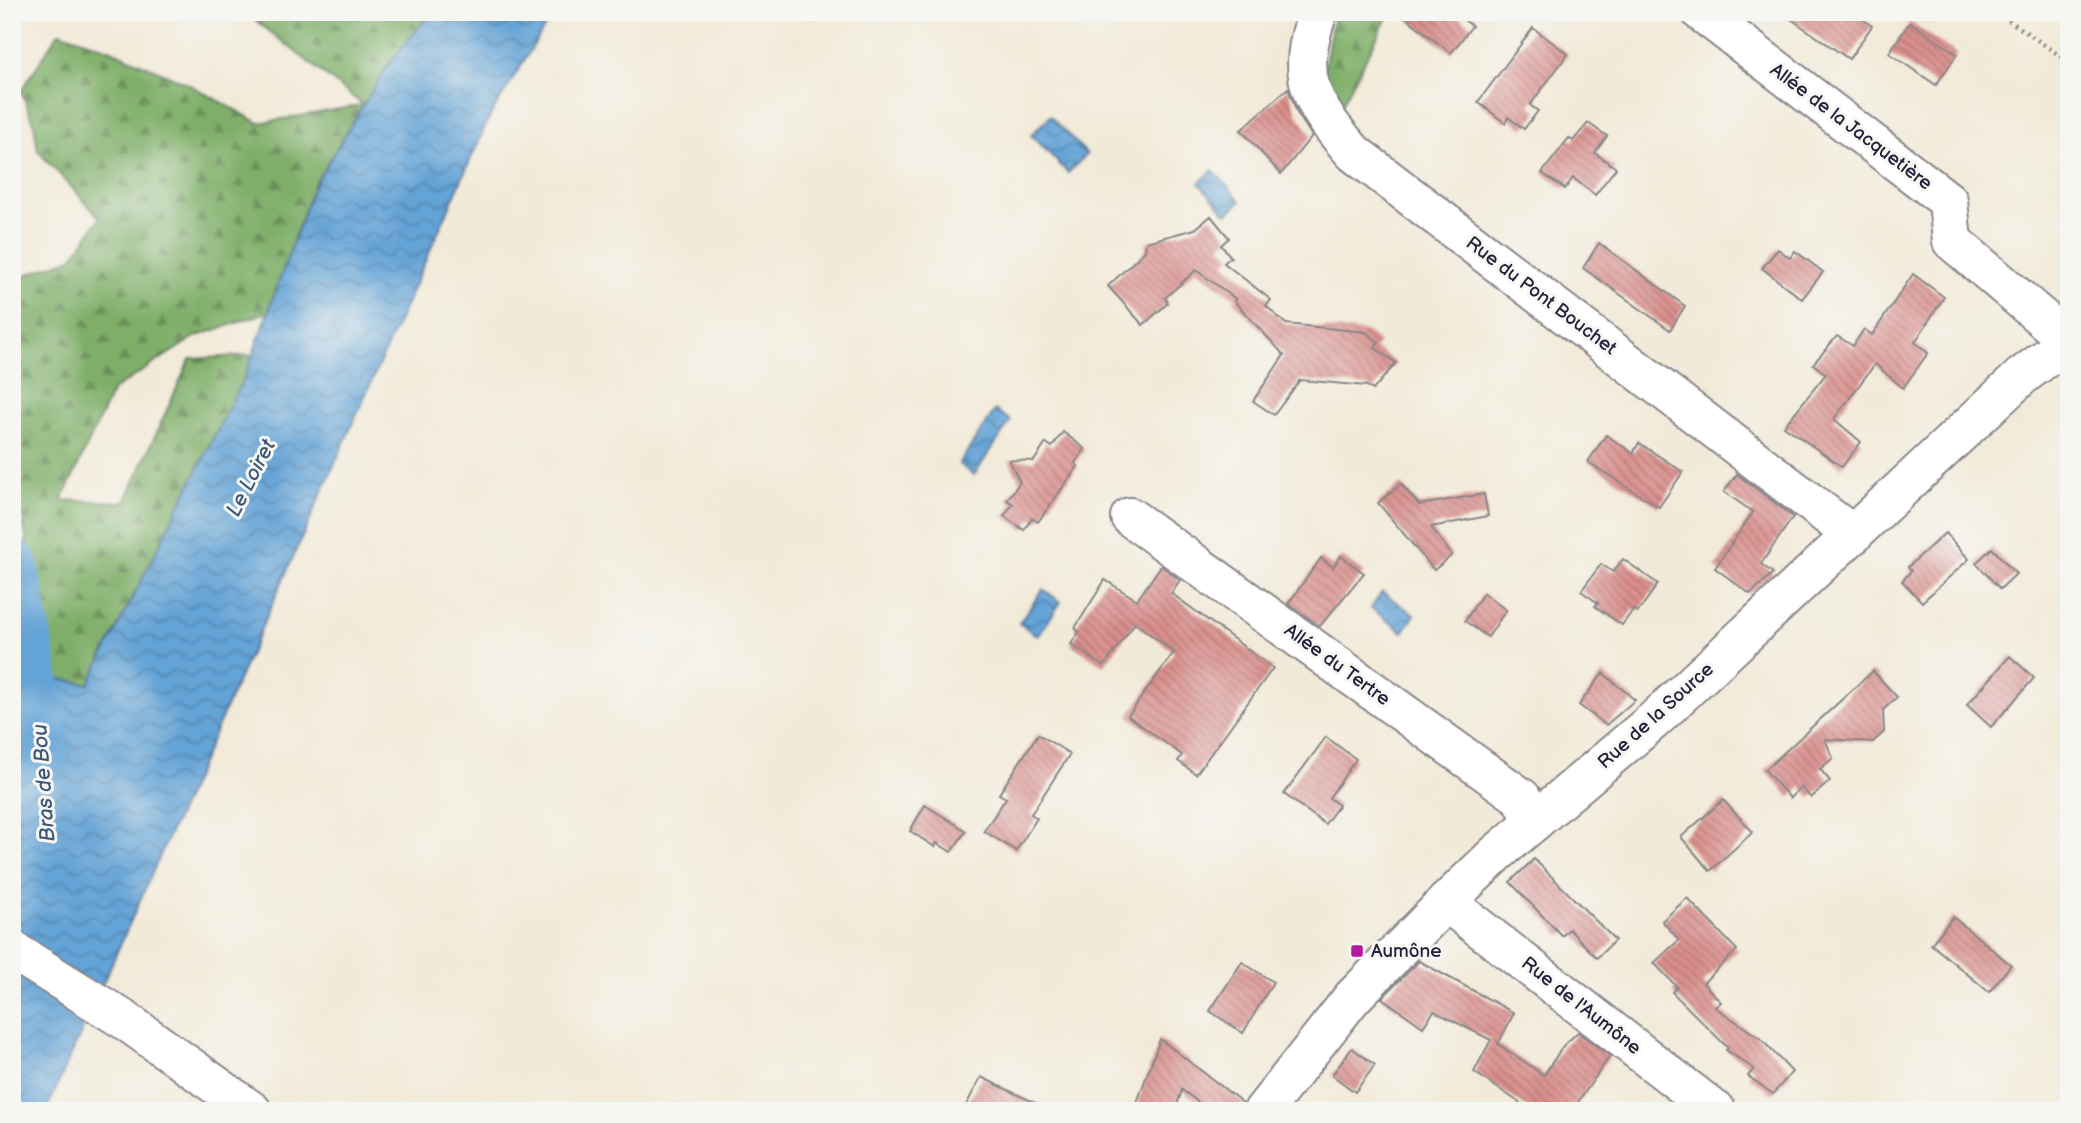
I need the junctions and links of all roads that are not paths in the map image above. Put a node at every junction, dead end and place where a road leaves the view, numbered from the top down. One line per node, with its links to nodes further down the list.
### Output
1 (1318, 12): 5 (street, Rue du Pont Bouchet)
2 (1701, 12): 3 (street, Allée de la Jacquetière)
3 (2069, 341): 5 (street, Rue de la Source)
4 (1130, 517): 6 (street, Allée du Tertre)
5 (1853, 535): 6 (street, Rue de la Source)
6 (1534, 822): 7 (street, Rue de la Source)
7 (1446, 902): 10 (street, Rue de la Source); 11 (street, Rue de l'Aumône)
8 (12, 950): 9 (street)
9 (252, 1111)
10 (1263, 1111)
11 (1716, 1111)

